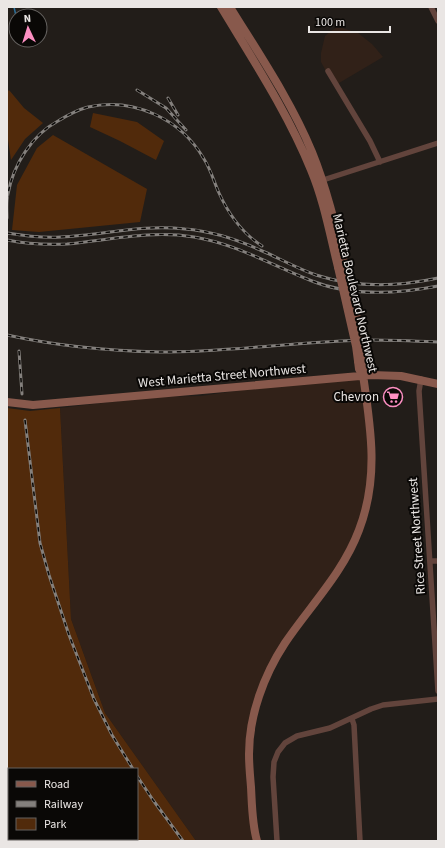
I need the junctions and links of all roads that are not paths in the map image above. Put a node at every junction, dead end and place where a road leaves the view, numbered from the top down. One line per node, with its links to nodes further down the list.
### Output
1 (221, 7): 8 (main road)
2 (230, 7): 8 (main road)
3 (431, 7): 4 (street)
4 (438, 21)
5 (328, 71): 7 (street)
6 (438, 143): 7 (street)
7 (380, 162): 8 (street)
8 (319, 182): 9 (main road, Marietta Boulevard Northwest, bridge)
9 (363, 375): 10 (main road, West Marietta Street Northwest); 12 (main road, West Marietta Street Northwest); 18 (main road, Marietta Boulevard Northwest)
10 (421, 380): 11 (main road, West Marietta Street Northwest); 13 (street, Rice Street Northwest)
11 (438, 384)
12 (7, 402)
13 (430, 561): 14 (street); 15 (street, Rice Street Northwest)
14 (438, 561)
15 (438, 691)
16 (438, 699): 17 (street)
17 (352, 718): 19 (street); 20 (street)
18 (258, 841)
19 (277, 841)
20 (360, 841)

